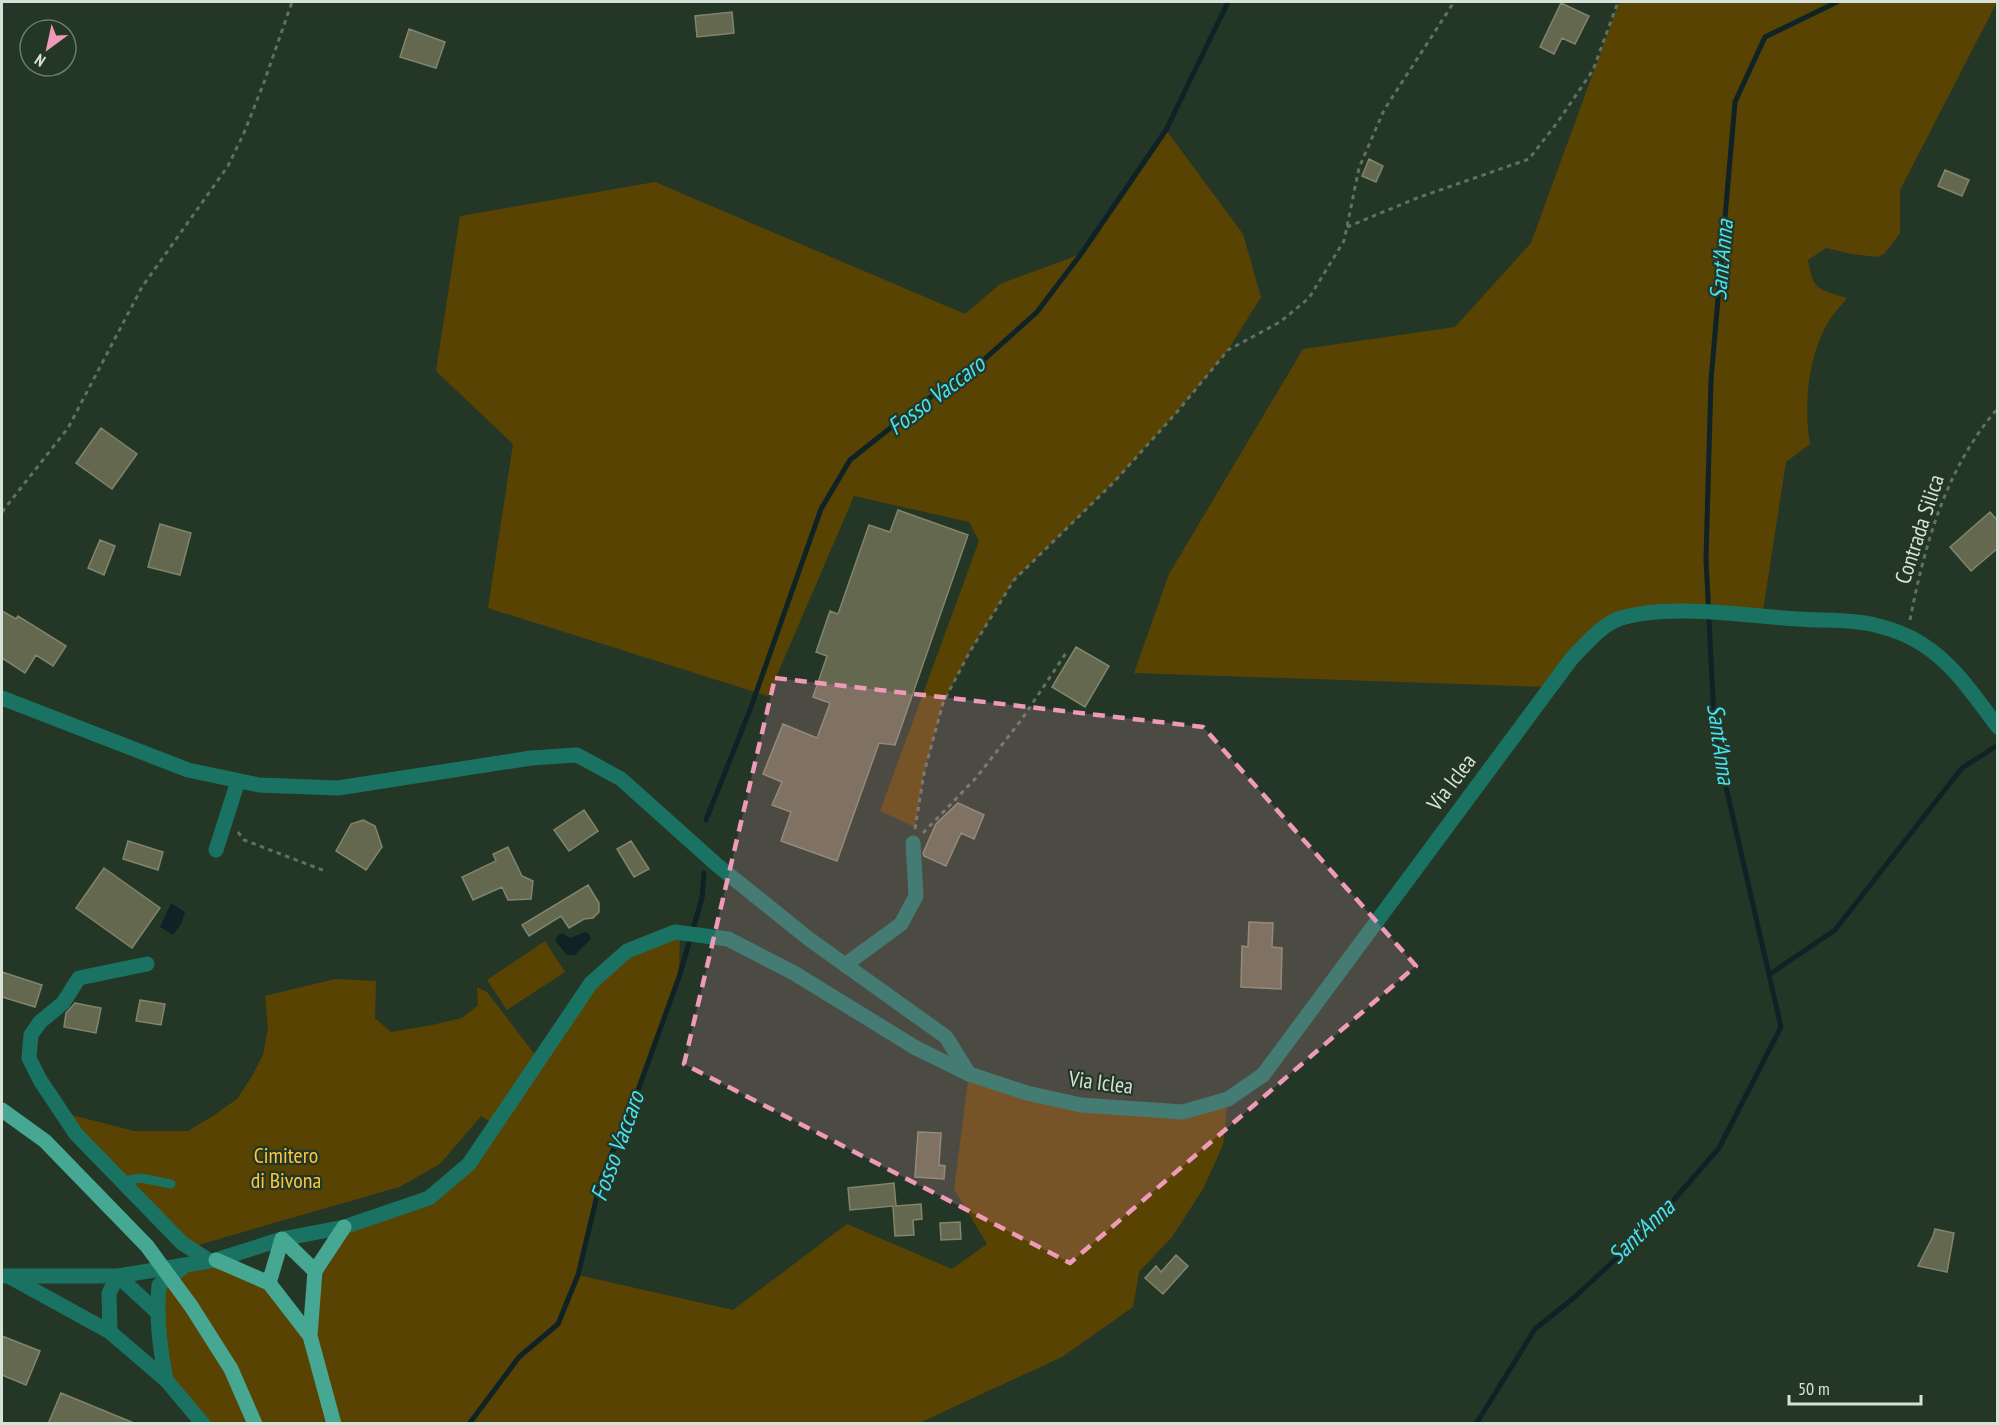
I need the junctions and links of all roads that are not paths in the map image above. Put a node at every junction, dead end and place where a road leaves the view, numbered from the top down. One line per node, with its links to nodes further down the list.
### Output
1 (2, 698): 3 (street)
2 (1993, 721): 8 (street, Via Iclea)
3 (238, 781): 5 (street); 7 (street)
4 (913, 843): 7 (street)
5 (216, 850)
6 (147, 964): 10 (street)
7 (845, 964): 8 (street)
8 (969, 1074): 12 (street, Via Iclea)
9 (2, 1110): 25 (main road)
10 (123, 1181): 11 (lane); 14 (street)
11 (171, 1184)
12 (344, 1227): 13 (street); 16 (main road)
13 (282, 1239): 14 (street); 16 (main road); 19 (main road)
14 (213, 1260): 15 (street); 19 (main road)
15 (187, 1265): 18 (street); 20 (street)
16 (315, 1271): 22 (main road)
17 (5, 1276): 18 (street); 21 (street)
18 (118, 1276): 20 (street); 21 (street)
19 (269, 1283): 22 (main road)
20 (157, 1312): 23 (street)
21 (110, 1332): 23 (street)
22 (310, 1336): 26 (main road)
23 (166, 1380): 24 (street)
24 (203, 1424)
25 (255, 1424)
26 (334, 1424)

